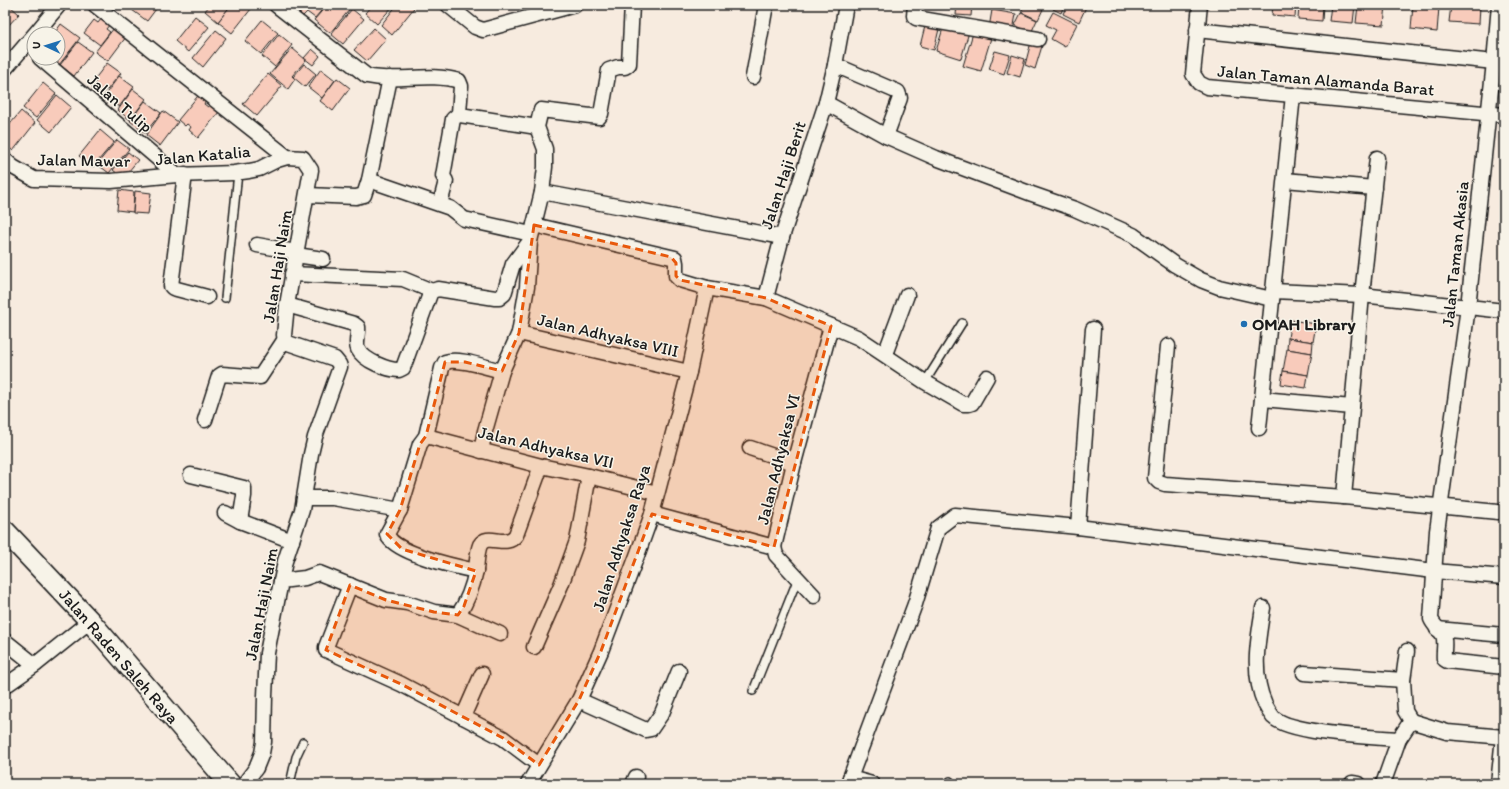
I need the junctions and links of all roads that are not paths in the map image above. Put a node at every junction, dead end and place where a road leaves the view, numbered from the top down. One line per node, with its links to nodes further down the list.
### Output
1 (59, 5): 12 (street)
2 (95, 5): 29 (street, Jalan Haji Naim)
3 (276, 5): 21 (street)
4 (448, 5): 5 (street)
5 (575, 5)
6 (632, 5): 27 (street)
7 (766, 5): 20 (street)
8 (846, 5): 17 (street, Jalan Haji Berit)
9 (915, 5): 14 (street)
10 (1200, 5): 13 (street, Jalan Taman Alamanda Barat)
11 (1498, 5): 16 (street, Jalan Taman Akasia)
12 (44, 26)
13 (1197, 30): 16 (street); 22 (street, Jalan Taman Alamanda Barat)
14 (1038, 39)
15 (26, 48): 19 (street)
16 (1499, 62): 24 (street, Jalan Taman Akasia)
17 (835, 65): 23 (street, Jalan Haji Berit); 28 (street)
18 (50, 66): 33 (street, Jalan Tulip)
19 (5, 69)
20 (753, 76)
21 (390, 78): 25 (street); 35 (street)
22 (1293, 95): 24 (street, Jalan Taman Alamanda Barat); 36 (street)
23 (826, 103): 28 (street); 42 (street, Jalan Haji Berit)
24 (1489, 113): 26 (street, Jalan Taman Alamanda Barat); 56 (street, Jalan Taman Akasia)
25 (460, 114): 27 (street); 40 (street)
26 (1504, 115)
27 (537, 127): 38 (street)
28 (886, 136): 50 (street)
29 (287, 157): 32 (street, Jalan Katalia); 39 (street, Jalan Haji Naim)
30 (1377, 158): 37 (street)
31 (8, 165): 34 (street, Jalan Mawar)
32 (238, 173): 33 (street, Jalan Katalia); 53 (lane)
33 (181, 174): 34 (street, Jalan Katalia); 52 (street)
34 (143, 178)
35 (369, 180): 39 (street); 40 (street)
36 (1285, 180): 37 (street); 50 (street)
37 (1374, 188): 51 (street)
38 (542, 192): 41 (street); 42 (street)
39 (307, 195): 44 (street, Jalan Haji Naim)
40 (440, 204): 41 (street)
41 (532, 233): 47 (street); 48 (street); 61 (street)
42 (782, 237): 54 (street, Jalan Haji Berit)
43 (257, 245): 44 (street)
44 (296, 254): 45 (street); 46 (street, Jalan Haji Naim)
45 (323, 259)
46 (292, 274): 48 (street); 55 (street, Jalan Haji Naim)
47 (707, 288): 54 (street); 66 (street, Jalan Adhyaksa Raya)
48 (432, 291): 55 (street)
49 (907, 295): 64 (street)
50 (1273, 295): 51 (street); 69 (street)
51 (1362, 295): 56 (street); 70 (street)
52 (207, 297)
53 (225, 298)
54 (766, 298): 59 (street)
55 (287, 305): 62 (street, Jalan Haji Naim)
56 (1468, 307): 57 (street); 83 (street, Jalan Taman Akasia)
57 (1504, 311)
58 (962, 323): 68 (lane)
59 (831, 326): 64 (street); 76 (street, Jalan Adhyaksa VI)
60 (1093, 329): 89 (street)
61 (519, 333): 65 (street); 66 (street, Jalan Adhyaksa VIII)
62 (285, 340): 71 (street); 82 (street, Jalan Haji Naim)
63 (1168, 346): 81 (street)
64 (885, 354): 68 (street)
65 (502, 371): 73 (street); 75 (street)
66 (689, 372): 80 (street, Jalan Adhyaksa Raya)
67 (987, 377): 68 (street)
68 (925, 382)
69 (1262, 399): 70 (street); 72 (street)
70 (1352, 406): 81 (street)
71 (206, 420)
72 (1259, 428)
73 (426, 436): 75 (street, Jalan Adhyaksa VII); 84 (street)
74 (750, 448): 76 (street)
75 (481, 451): 77 (street, Jalan Adhyaksa VII)
76 (794, 463): 92 (street, Jalan Adhyaksa VI)
77 (541, 466): 79 (street, Jalan Adhyaksa VII); 93 (street)
78 (191, 475): 88 (street)
79 (589, 476): 80 (street, Jalan Adhyaksa VII); 107 (street)
80 (657, 492): 87 (street, Jalan Adhyaksa Raya)
81 (1344, 497): 83 (street)
82 (304, 498): 84 (street); 91 (street, Jalan Haji Naim)
83 (1440, 507): 85 (street); 94 (street, Jalan Taman Akasia)
84 (400, 510): 93 (street)
85 (1498, 512)
86 (225, 513): 88 (street)
87 (652, 514): 92 (street, Jalan Adhyaksa VI); 117 (street, Jalan Adhyaksa Raya)
88 (240, 521): 91 (street)
89 (1078, 527): 94 (street); 124 (street)
90 (5, 531): 102 (main road, Jalan Raden Saleh Raya)
91 (292, 540): 97 (street, Jalan Haji Naim)
92 (774, 547): 96 (street)
93 (476, 571): 101 (street)
94 (1434, 571): 95 (street); 103 (street, Jalan Taman Akasia)
95 (1504, 577)
96 (798, 578): 99 (street); 116 (lane)
97 (281, 581): 98 (street); 126 (street, Jalan Haji Naim)
98 (350, 585): 101 (street); 118 (street)
99 (814, 596)
100 (1263, 608): 121 (street)
101 (458, 615): 104 (street)
102 (90, 621): 109 (street); 125 (main road, Jalan Raden Saleh Raya)
103 (1438, 629): 105 (street); 110 (street, Jalan Taman Akasia)
104 (500, 634)
105 (1504, 634)
106 (5, 641): 109 (street)
107 (534, 647)
108 (1407, 651): 114 (street)
109 (35, 665): 115 (street)
110 (1504, 667)
111 (678, 671): 117 (street)
112 (1304, 672): 114 (street)
113 (482, 674): 118 (street)
114 (1403, 680): 119 (street)
115 (5, 686)
116 (753, 691)
117 (579, 700): 123 (street, Jalan Adhyaksa Raya)
118 (463, 717): 123 (street)
119 (1411, 721): 120 (street); 121 (street)
120 (1503, 737): 131 (street)
121 (1399, 739): 130 (street)
122 (303, 742): 127 (lane)
123 (539, 765): 128 (street, Jalan Adhyaksa Raya)
124 (849, 781): 129 (street)
125 (230, 784)
126 (244, 784)
127 (290, 784)
128 (528, 784)
129 (872, 784)
130 (1383, 784)
131 (1498, 784)

